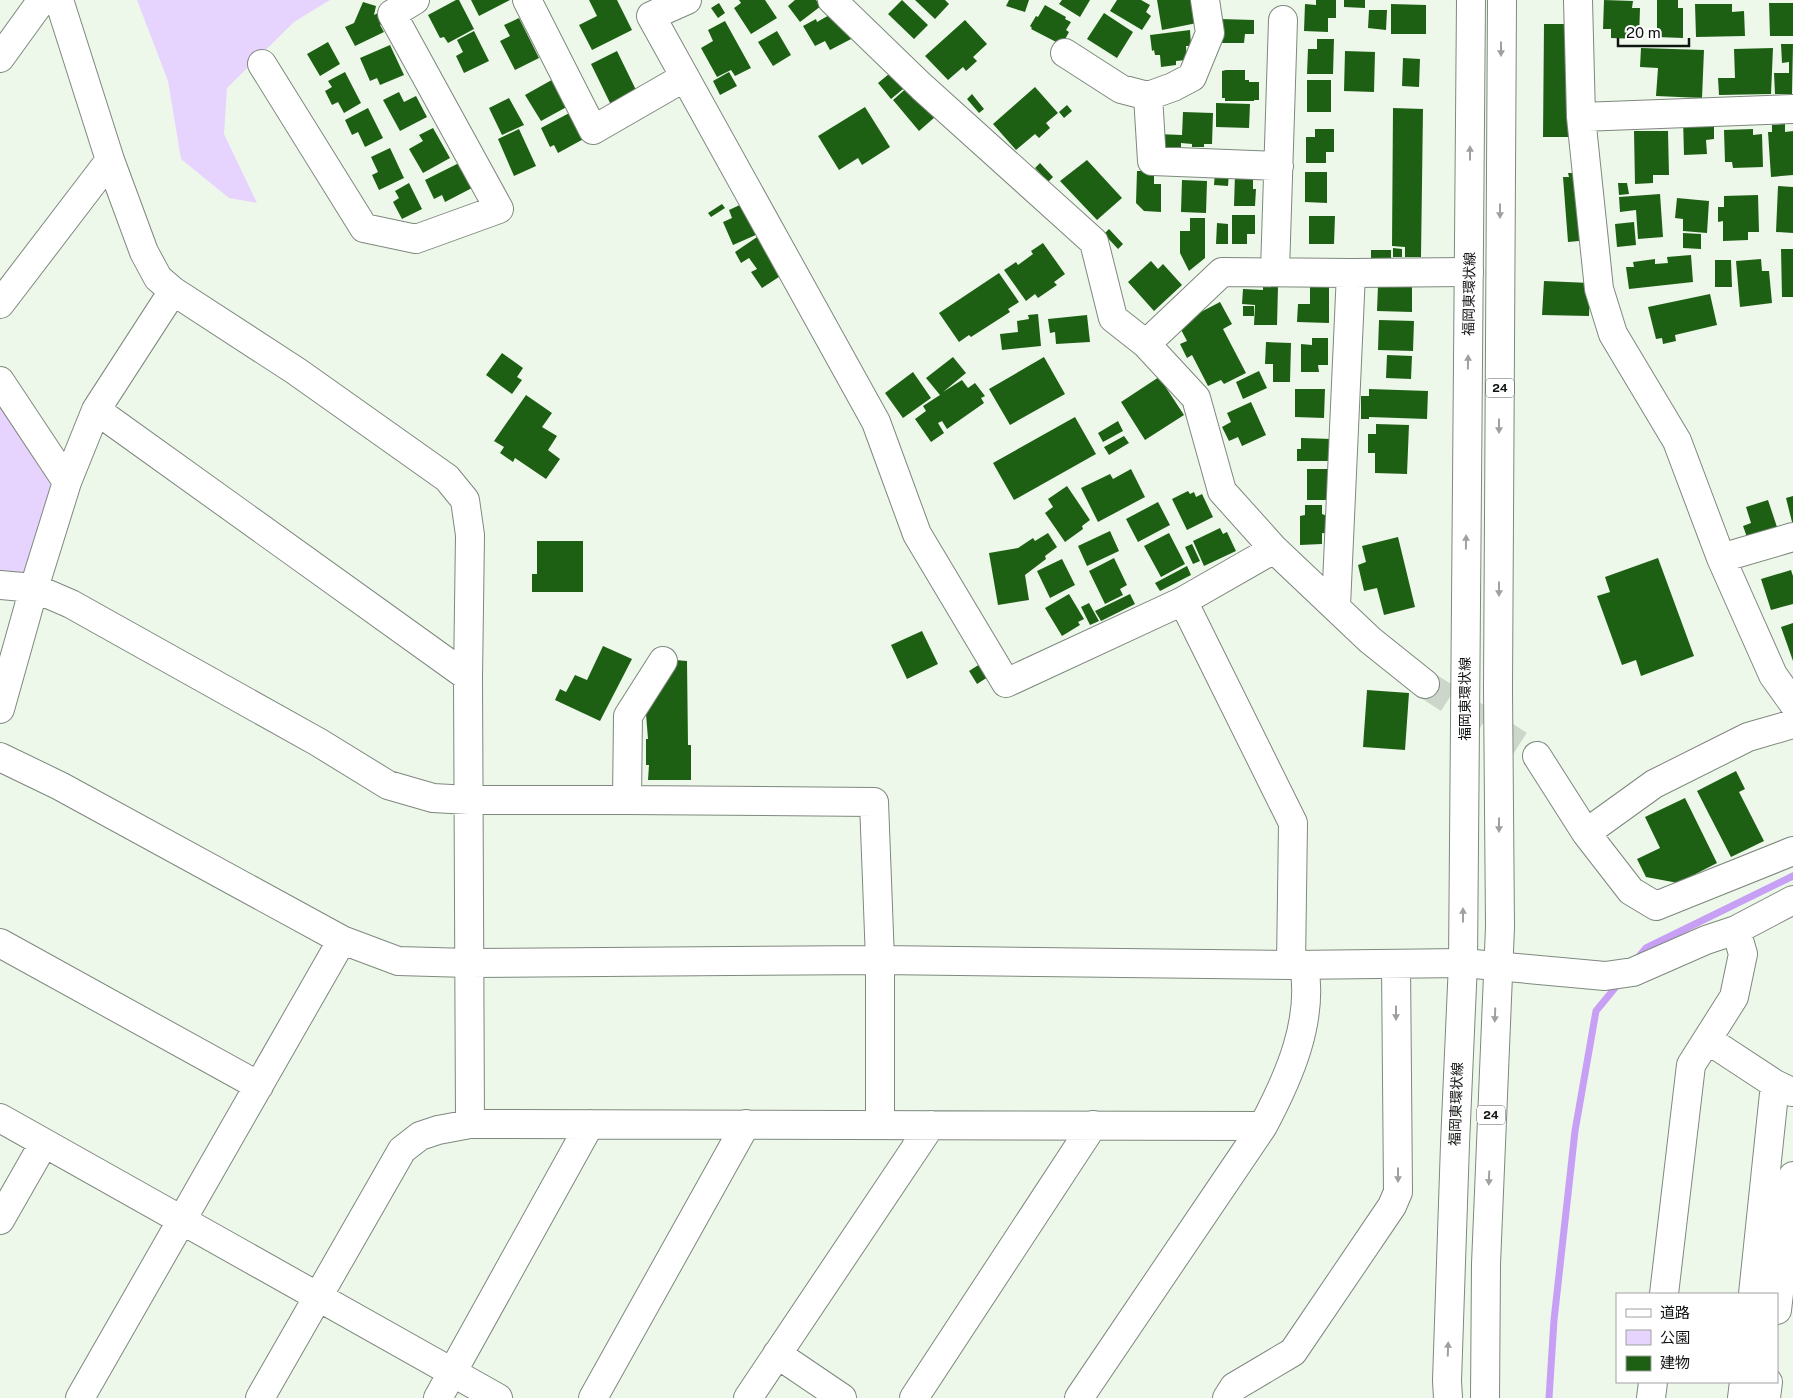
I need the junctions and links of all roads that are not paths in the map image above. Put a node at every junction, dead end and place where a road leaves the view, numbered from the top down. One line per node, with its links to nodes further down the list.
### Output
1 (42, 0): 13 (street)
2 (58, 0): 19 (street)
3 (415, 0): 14 (street)
4 (527, 0): 15 (street)
5 (686, 0): 15 (street)
6 (832, 0): 26 (street)
7 (1205, 0): 16 (street)
8 (1471, 0): 22 (street, 福岡東環状線 / 24, one-way to 8)
9 (1502, 0): 59 (street, 24, one-way to 59)
10 (1578, 0): 18 (street)
11 (1283, 20): 20 (street)
12 (1065, 53): 16 (street)
13 (0, 58)
14 (262, 64)
15 (685, 77): 35 (street)
16 (1148, 96): 20 (street)
17 (1793, 109): 18 (street)
18 (1582, 117): 32 (street)
19 (110, 160): 24 (street); 25 (street)
20 (1278, 166): 21 (street)
21 (1275, 271): 23 (street); 26 (street)
22 (1469, 272): 23 (street); 57 (street, 福岡東環状線 / 24, one-way to 22)
23 (1350, 273): 36 (street)
24 (173, 291): 28 (street); 39 (street)
25 (0, 304)
26 (1146, 344): 31 (street)
27 (0, 381): 29 (street)
28 (96, 410): 29 (street); 39 (street)
29 (67, 482): 34 (street)
30 (1793, 537): 32 (street)
31 (1274, 549): 35 (street); 36 (street)
32 (1721, 558): 38 (street)
33 (0, 585): 34 (street)
34 (34, 588): 42 (street); 46 (street)
35 (1183, 601): 58 (street)
36 (1336, 606): 40 (street)
37 (664, 661): 47 (street)
38 (1783, 671): 41 (street)
39 (468, 678): 46 (street)
40 (1425, 684)
41 (1793, 703)
42 (0, 709)
43 (1793, 724): 48 (street)
44 (1538, 756): 48 (street)
45 (0, 758): 52 (street)
46 (469, 800): 47 (street); 55 (street)
47 (626, 800): 54 (street)
48 (1586, 833): 49 (street)
49 (1793, 851)
50 (1793, 900): 51 (street)
51 (1736, 930): 59 (street); 60 (street)
52 (342, 940): 55 (street); 61 (street)
53 (0, 943): 61 (street)
54 (880, 960): 55 (street); 58 (street); 67 (street)
55 (468, 964): 64 (street)
56 (1396, 964): 57 (street); 58 (street); 93 (street, one-way to 93)
57 (1463, 964): 59 (street); 94 (street, 福岡東環状線 / 24, one-way to 57)
58 (1297, 965): 70 (street)
59 (1497, 967): 95 (street, 24, one-way to 95)
60 (1708, 1040): 62 (street); 75 (street)
61 (259, 1086): 74 (street)
62 (1784, 1088): 76 (street)
63 (0, 1118): 71 (street)
64 (470, 1124): 65 (street); 77 (street)
65 (590, 1124): 66 (street); 80 (street)
66 (746, 1124): 67 (street); 88 (street)
67 (880, 1125): 68 (street)
68 (931, 1125): 69 (street); 79 (street)
69 (1093, 1125): 70 (street); 91 (street)
70 (1263, 1126): 92 (street)
71 (44, 1143): 73 (street); 74 (street)
72 (1793, 1176): 78 (street)
73 (0, 1220)
74 (182, 1220): 77 (street); 84 (street)
75 (1664, 1293)
76 (1753, 1293)
77 (317, 1297): 80 (street); 85 (street)
78 (1778, 1302)
79 (777, 1354): 89 (street); 90 (street)
80 (452, 1372): 86 (street); 87 (street)
81 (1653, 1383): 96 (street)
82 (1744, 1383): 97 (street)
83 (1768, 1383): 98 (street)
84 (80, 1398)
85 (260, 1398)
86 (438, 1398)
87 (498, 1398)
88 (593, 1398)
89 (748, 1398)
90 (842, 1398)
91 (914, 1398)
92 (1079, 1398)
93 (1227, 1398)
94 (1448, 1398)
95 (1485, 1398)
96 (1651, 1398)
97 (1742, 1398)
98 (1766, 1398)

